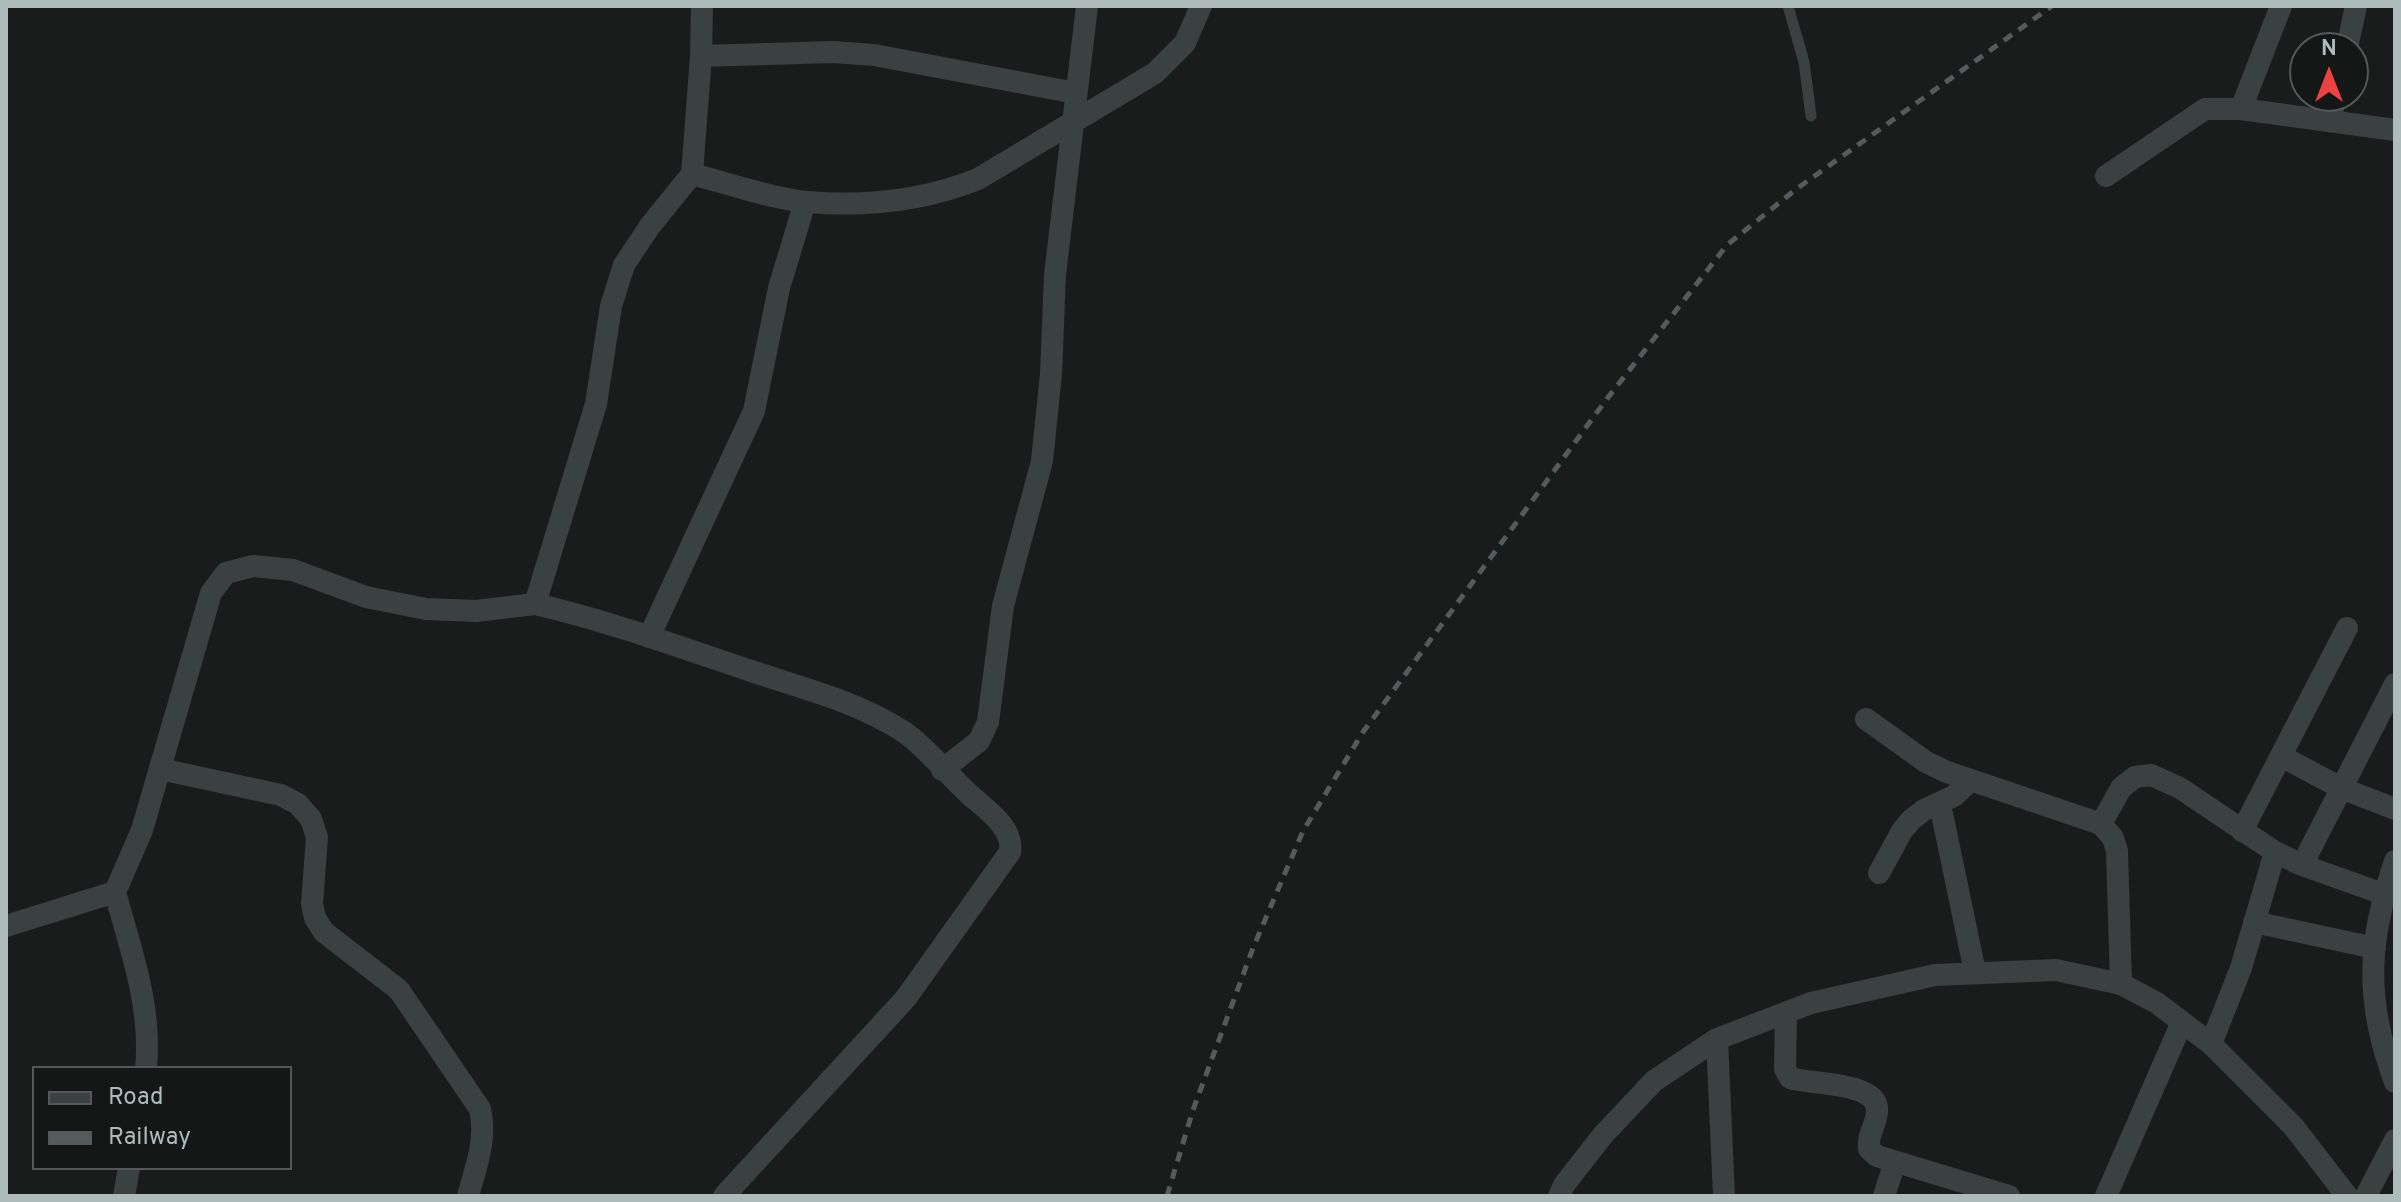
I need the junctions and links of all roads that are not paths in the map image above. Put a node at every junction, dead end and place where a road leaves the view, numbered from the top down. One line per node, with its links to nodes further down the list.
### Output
1 (702, 6): 8 (street)
2 (1087, 6): 9 (street)
3 (1201, 6): 14 (street)
4 (1788, 6): 12 (lane)
5 (2281, 6): 10 (street)
6 (2356, 6): 7 (street)
7 (2350, 32)
8 (701, 56): 9 (street); 16 (street)
9 (1076, 93): 14 (street)
10 (2241, 109): 13 (street); 17 (street)
11 (2332, 112): 13 (street)
12 (1811, 116)
13 (2330, 121): 15 (street)
14 (1072, 124): 18 (street); 26 (street)
15 (2395, 130)
16 (692, 174): 18 (street); 19 (street)
17 (2106, 176)
18 (805, 202): 21 (street)
19 (535, 604): 21 (street); 25 (street)
20 (2347, 628): 24 (street)
21 (649, 637): 26 (street)
22 (2395, 684): 28 (street)
23 (1866, 719): 27 (street)
24 (2281, 756): 28 (street); 32 (street)
25 (160, 769): 37 (street); 55 (street)
26 (942, 770): 56 (street)
27 (1971, 780): 29 (street); 31 (street)
28 (2341, 788): 30 (street); 35 (street)
29 (1940, 804): 36 (street); 42 (street)
30 (2395, 809)
31 (2101, 824): 32 (street); 43 (street)
32 (2242, 831): 33 (street)
33 (2275, 852): 35 (street); 39 (street)
34 (2395, 861): 38 (street)
35 (2302, 865): 38 (street)
36 (1879, 873)
37 (115, 892): 40 (street); 49 (street)
38 (2386, 895): 41 (street)
39 (2254, 922): 41 (street); 47 (street)
40 (6, 926)
41 (2382, 942): 48 (street)
42 (1975, 972): 43 (street); 44 (street)
43 (2121, 984): 45 (street)
44 (1786, 1013): 46 (street); 52 (street)
45 (2182, 1022): 47 (street); 61 (street)
46 (1717, 1039): 57 (street); 58 (street)
47 (2211, 1044): 62 (street)
48 (2388, 1044): 50 (street)
49 (146, 1066)
50 (2395, 1082)
51 (2395, 1140): 63 (street)
52 (1895, 1162): 59 (street); 60 (street)
53 (129, 1170): 54 (street)
54 (124, 1196)
55 (468, 1196)
56 (724, 1196)
57 (1559, 1196)
58 (1724, 1196)
59 (1884, 1196)
60 (2009, 1196)
61 (2106, 1196)
62 (2347, 1196)
63 (2366, 1196)

